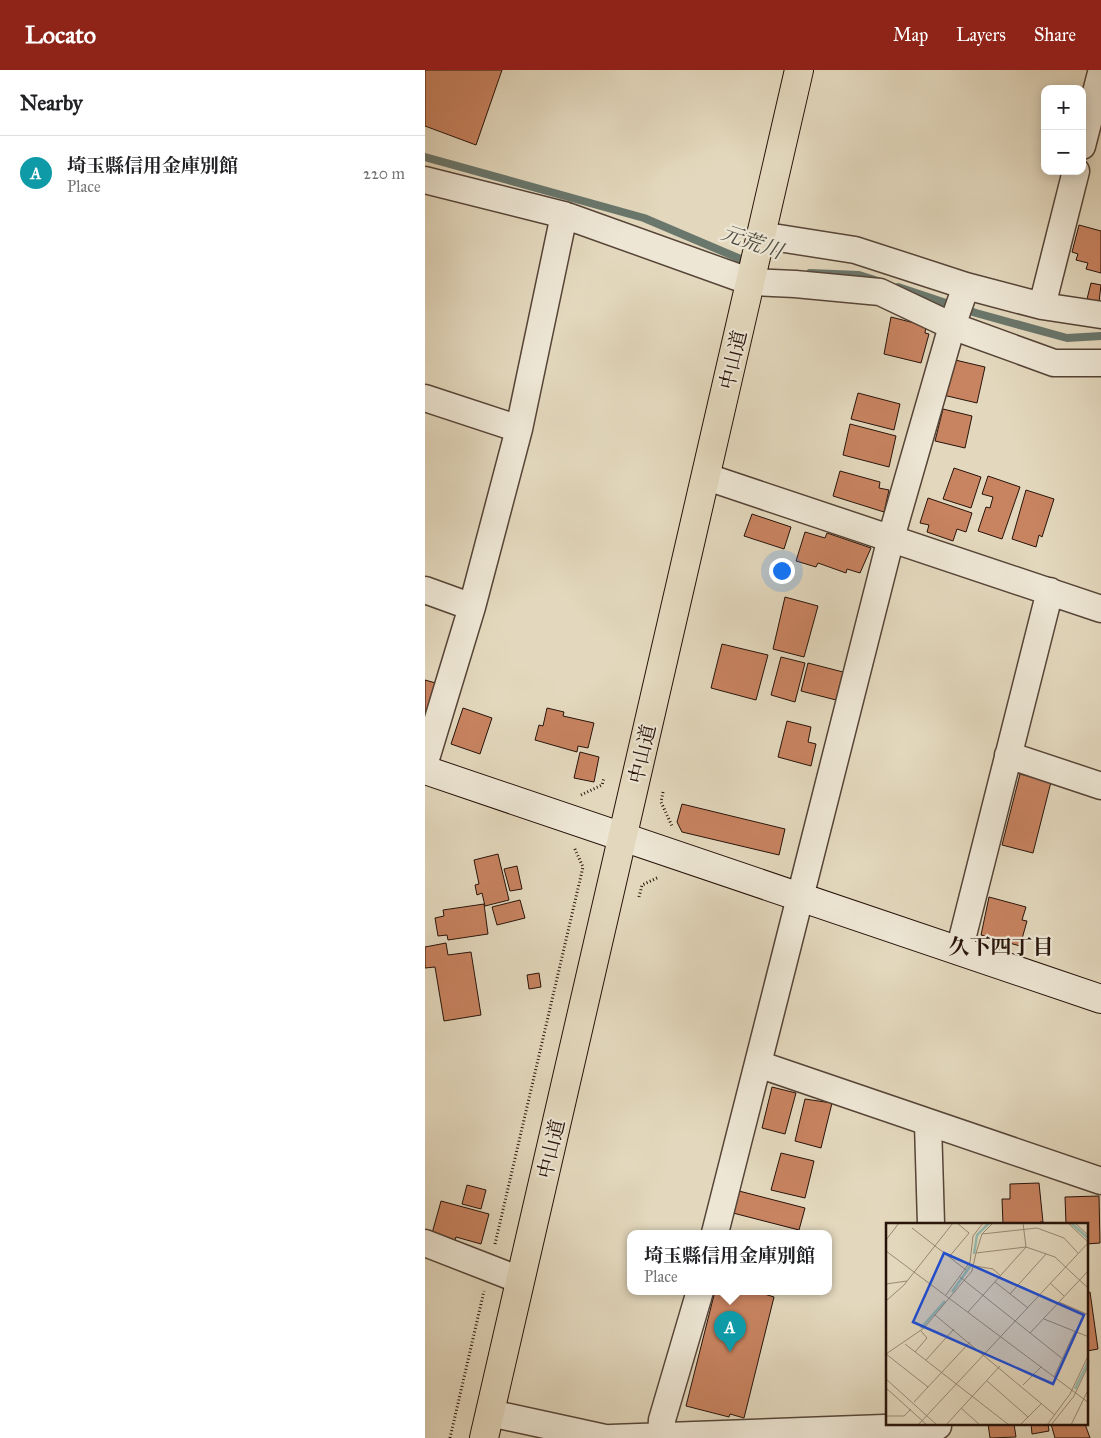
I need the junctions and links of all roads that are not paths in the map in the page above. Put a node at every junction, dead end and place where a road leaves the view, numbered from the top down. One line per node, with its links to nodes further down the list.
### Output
1 (799, 70): 7 (highway, 中山道)
2 (1101, 73): 3 (street)
3 (1090, 134)
4 (1075, 175): 10 (street)
5 (425, 180): 6 (street)
6 (564, 215): 8 (street); 15 (street)
7 (760, 235): 8 (highway, 中山道); 9 (street)
8 (751, 282): 12 (street); 16 (highway, 中山道)
9 (966, 286): 10 (street); 12 (street)
10 (1042, 306): 11 (street)
11 (1101, 315)
12 (952, 326): 13 (street); 17 (street)
13 (1101, 363)
14 (425, 398): 15 (street)
15 (519, 429): 20 (street)
16 (707, 476): 17 (street); 26 (highway, 中山道)
17 (891, 538): 19 (street); 27 (street)
18 (425, 590): 20 (street)
19 (1050, 591): 21 (street); 22 (street)
20 (472, 607): 23 (street)
21 (1101, 609)
22 (1008, 755): 25 (street); 28 (street)
23 (425, 762)
24 (425, 770): 26 (street)
25 (1101, 786)
26 (623, 836): 27 (street); 36 (highway, 中山道)
27 (800, 898): 28 (street); 30 (street)
28 (959, 951): 29 (street)
29 (1101, 999)
30 (758, 1064): 31 (street); 34 (street)
31 (928, 1124): 32 (street); 33 (street)
32 (1101, 1182)
33 (931, 1223)
34 (716, 1230)
35 (425, 1243): 36 (street)
36 (520, 1280): 38 (highway, 中山道)
37 (699, 1295): 40 (street)
38 (487, 1425): 41 (street)
39 (938, 1430): 40 (street)
40 (661, 1435): 42 (street)
41 (605, 1438)
42 (611, 1438)

